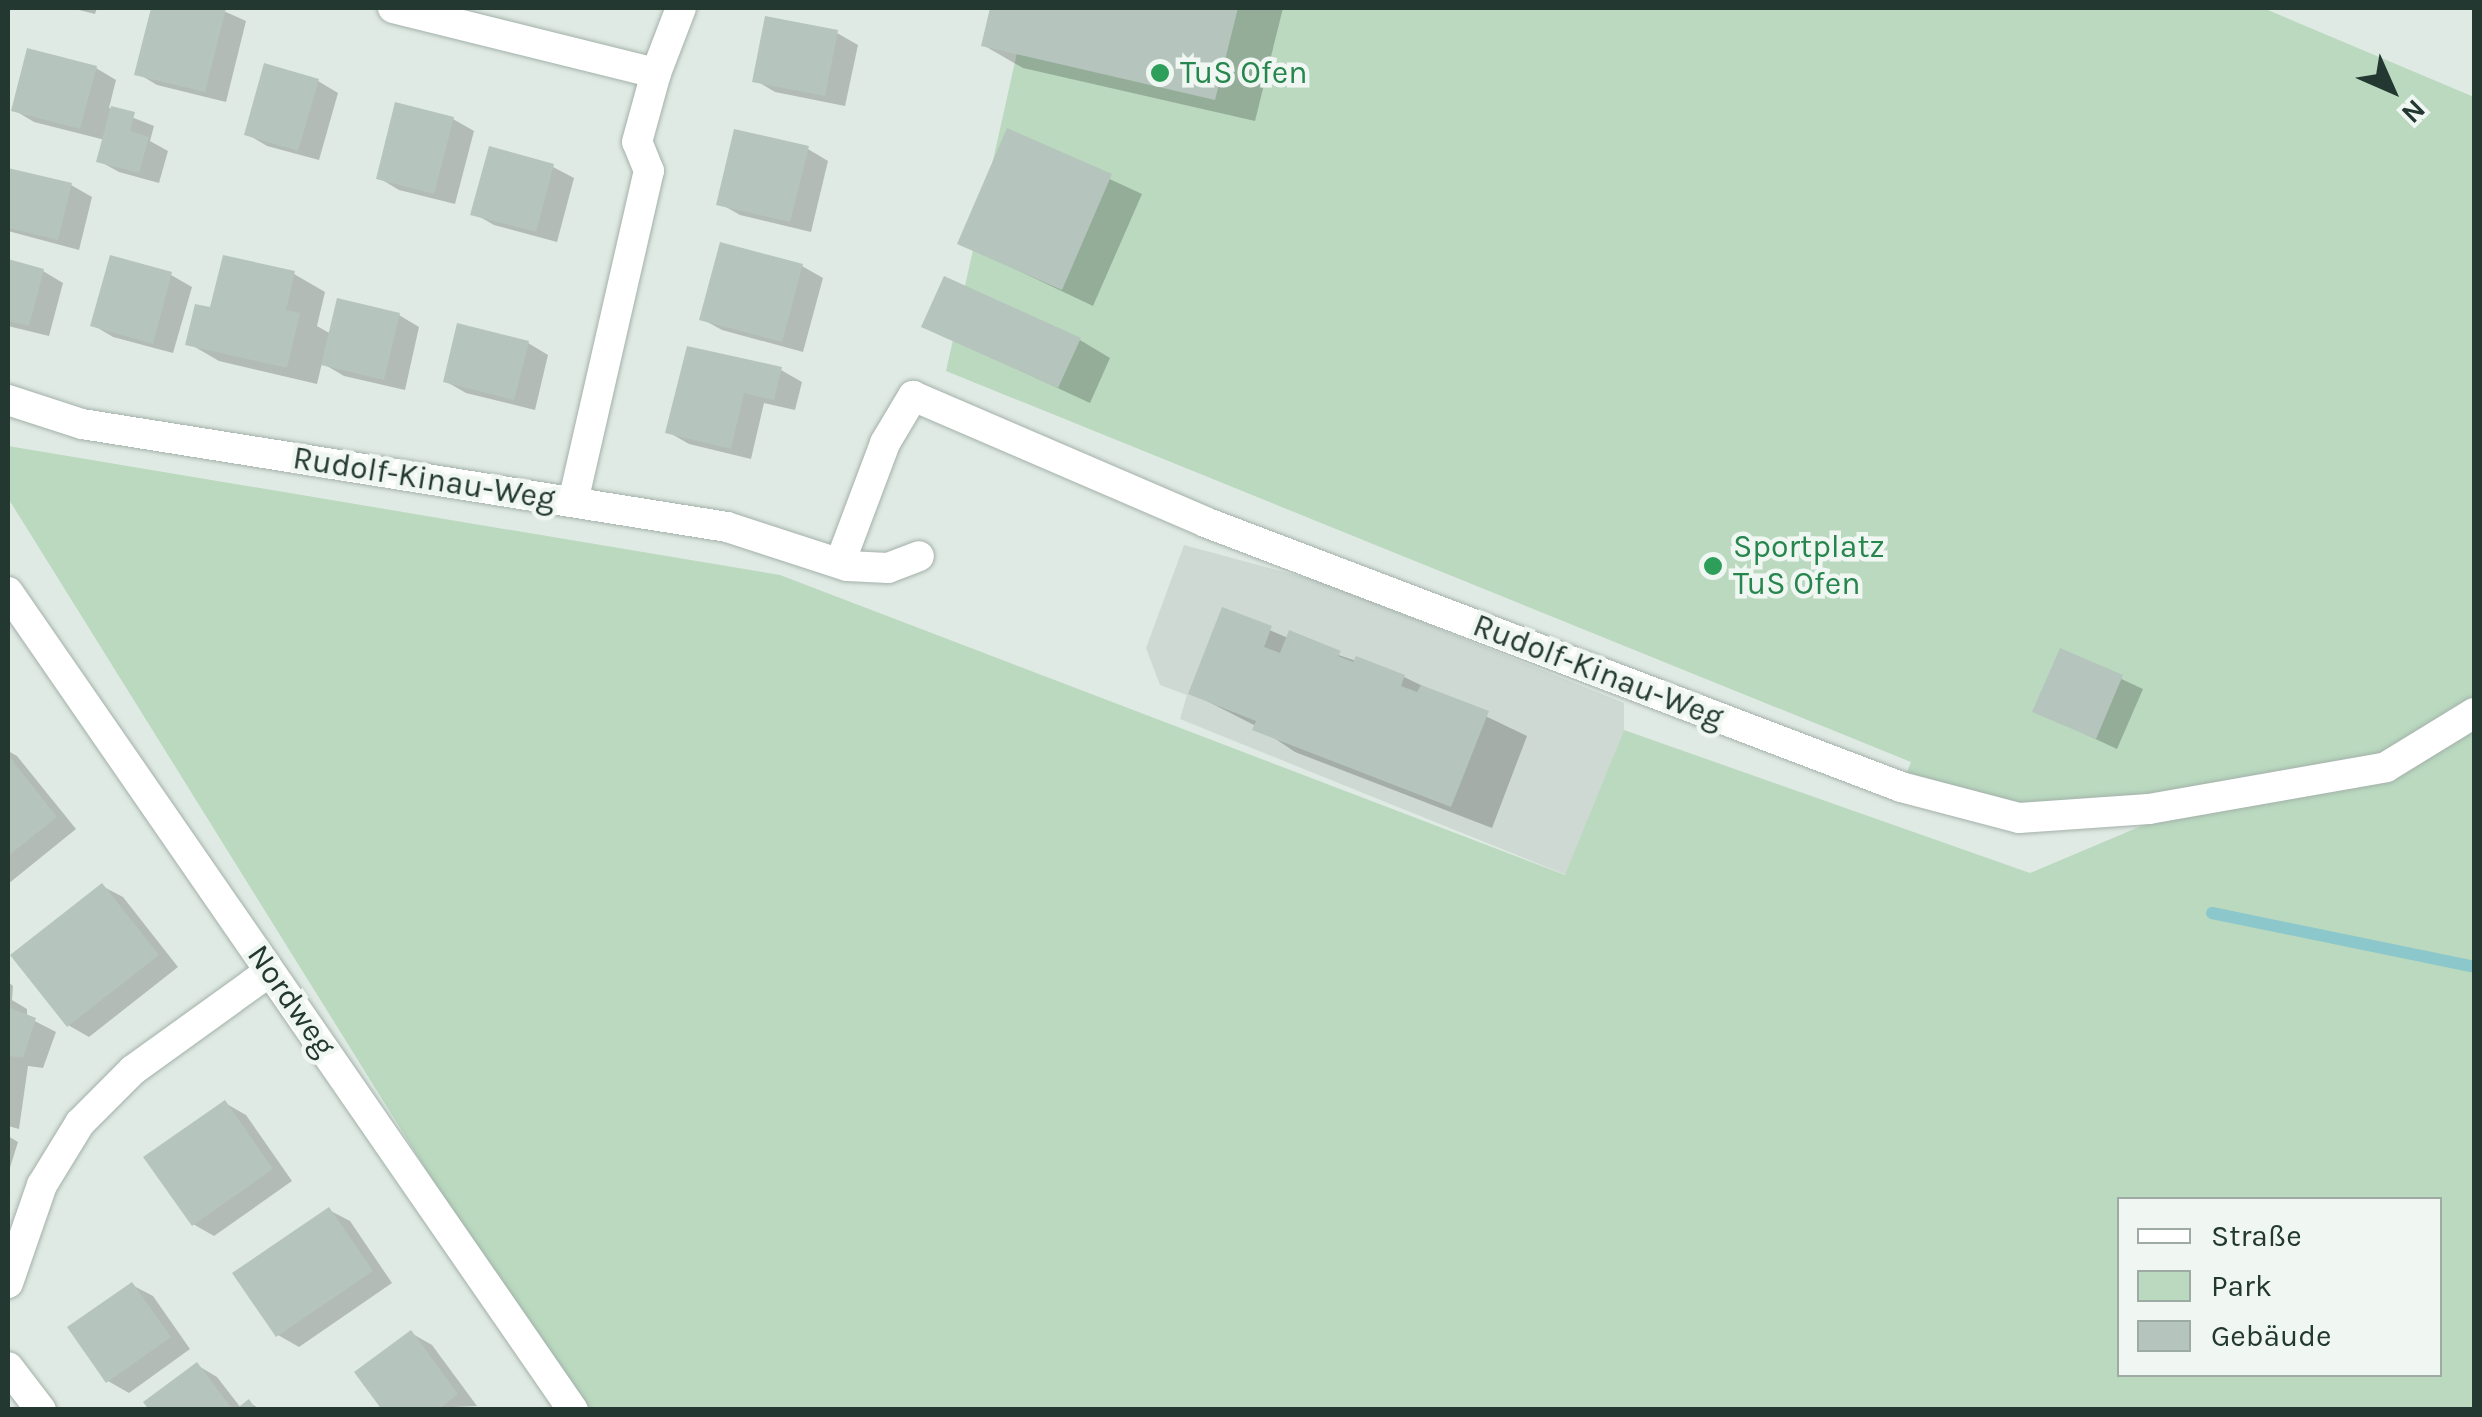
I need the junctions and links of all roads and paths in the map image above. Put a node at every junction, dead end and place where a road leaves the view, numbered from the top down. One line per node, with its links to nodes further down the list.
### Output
1 (393, 8): 3 (street)
2 (681, 8): 3 (street)
3 (656, 72): 5 (street)
4 (8, 400): 5 (street, Rudolf-Kinau-Weg)
5 (573, 502): 7 (street, Rudolf-Kinau-Weg)
6 (920, 556): 7 (street, Rudolf-Kinau-Weg)
7 (840, 563): 9 (street, Rudolf-Kinau-Weg)
8 (8, 592): 10 (street, Nordweg)
9 (2474, 712)
10 (269, 972): 11 (street); 14 (street, Nordweg)
11 (8, 1283)
12 (8, 1367): 13 (street)
13 (41, 1410)
14 (573, 1410)

